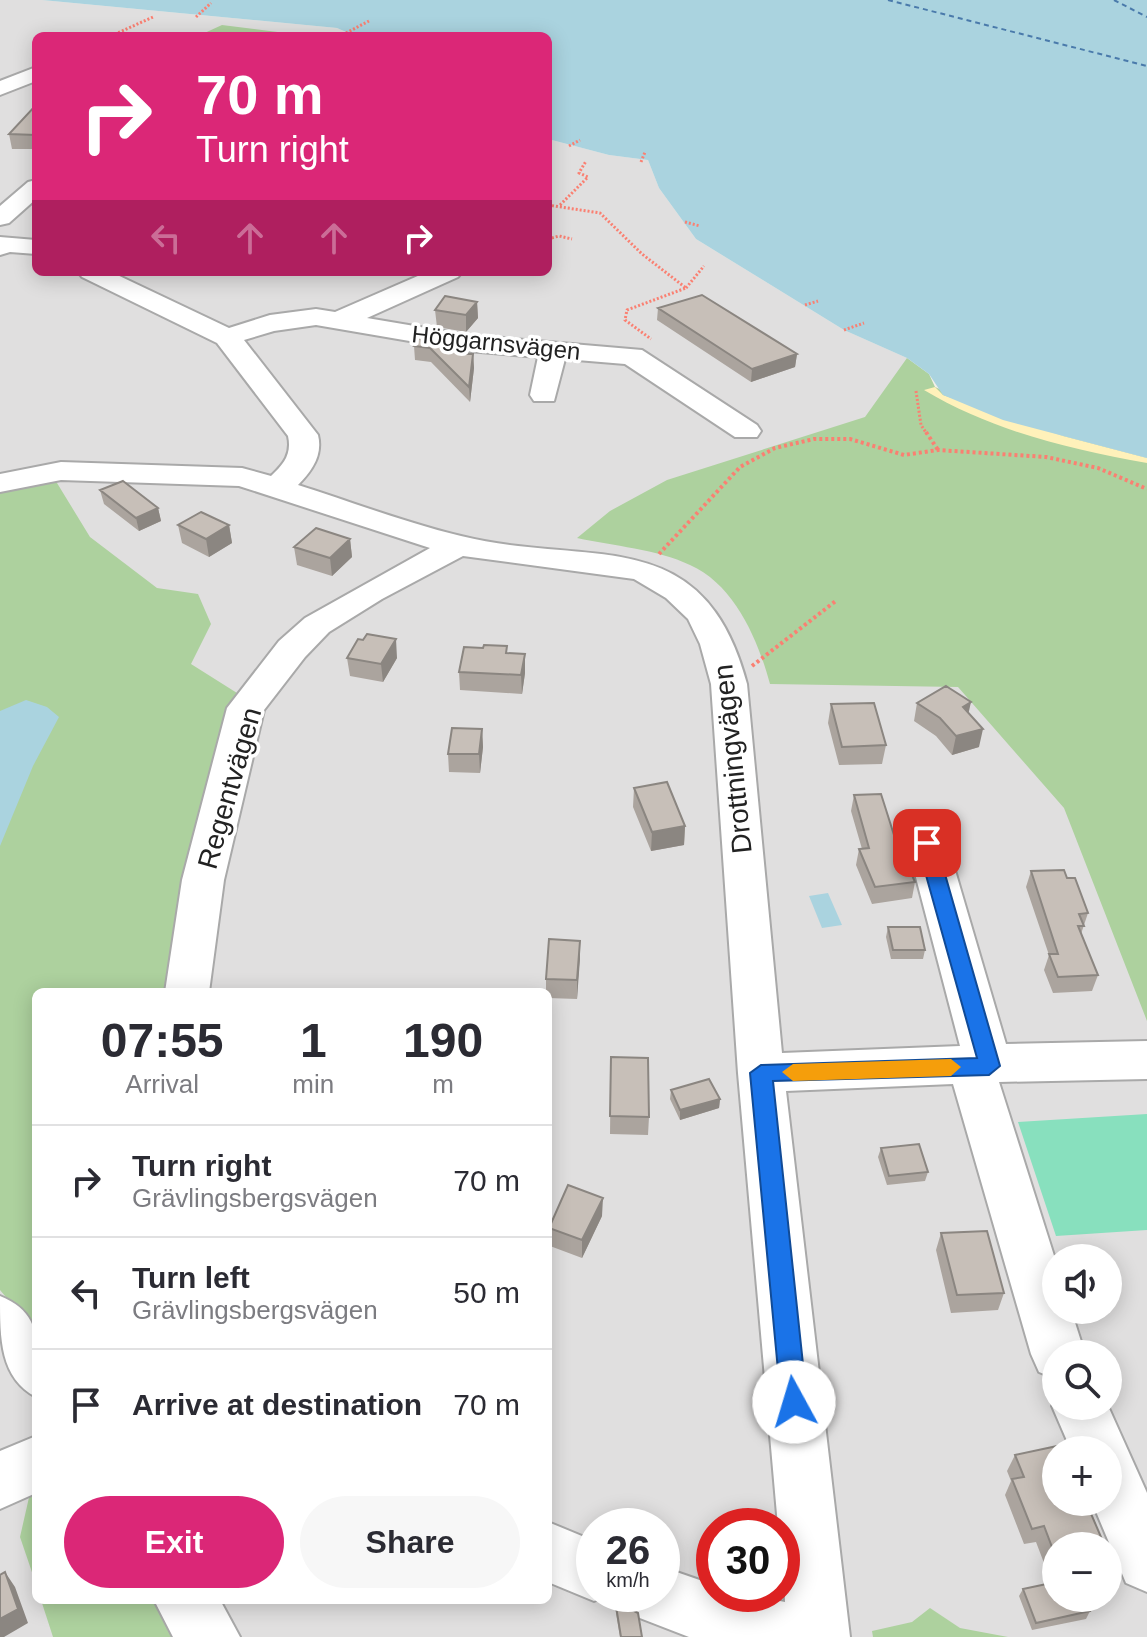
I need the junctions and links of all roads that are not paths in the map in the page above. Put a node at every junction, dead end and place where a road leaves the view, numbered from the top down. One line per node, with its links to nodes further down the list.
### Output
1 (32, 75): 2 (street)
2 (0, 89)
3 (32, 190): 4 (street)
4 (0, 218)
5 (1, 242): 6 (street)
6 (32, 246)
7 (100, 276): 10 (street)
8 (145, 276): 10 (street)
9 (440, 276): 11 (street)
10 (121, 286): 12 (street)
11 (337, 321): 12 (street, Höggarnsvägen); 13 (street, Höggarnsvägen)
12 (227, 337): 19 (street)
13 (553, 352): 14 (street, Höggarnsvägen); 16 (street)
14 (622, 355): 15 (street, Höggarnsvägen); 15 (street)
15 (676, 383): 17 (street, Höggarnsvägen)
16 (544, 395)
17 (746, 431)
18 (0, 483): 19 (street, Drottningvägen)
19 (277, 487): 20 (street, Drottningvägen)
20 (458, 546): 22 (street, Regentvägen); 25 (street, Drottningvägen)
21 (927, 843): 24 (street)
22 (188, 988)
23 (1147, 1060): 24 (street)
24 (980, 1066): 25 (street); 27 (street)
25 (761, 1073): 39 (street, Drottningvägen)
26 (0, 1321): 28 (street)
27 (1054, 1340)
28 (32, 1365)
29 (32, 1466): 30 (street)
30 (0, 1480)
31 (1122, 1504): 33 (street)
32 (552, 1554): 34 (street)
33 (1147, 1562)
34 (576, 1564)
35 (187, 1604): 37 (street)
36 (680, 1604): 38 (street)
37 (209, 1637)
38 (807, 1637)
39 (819, 1637)

